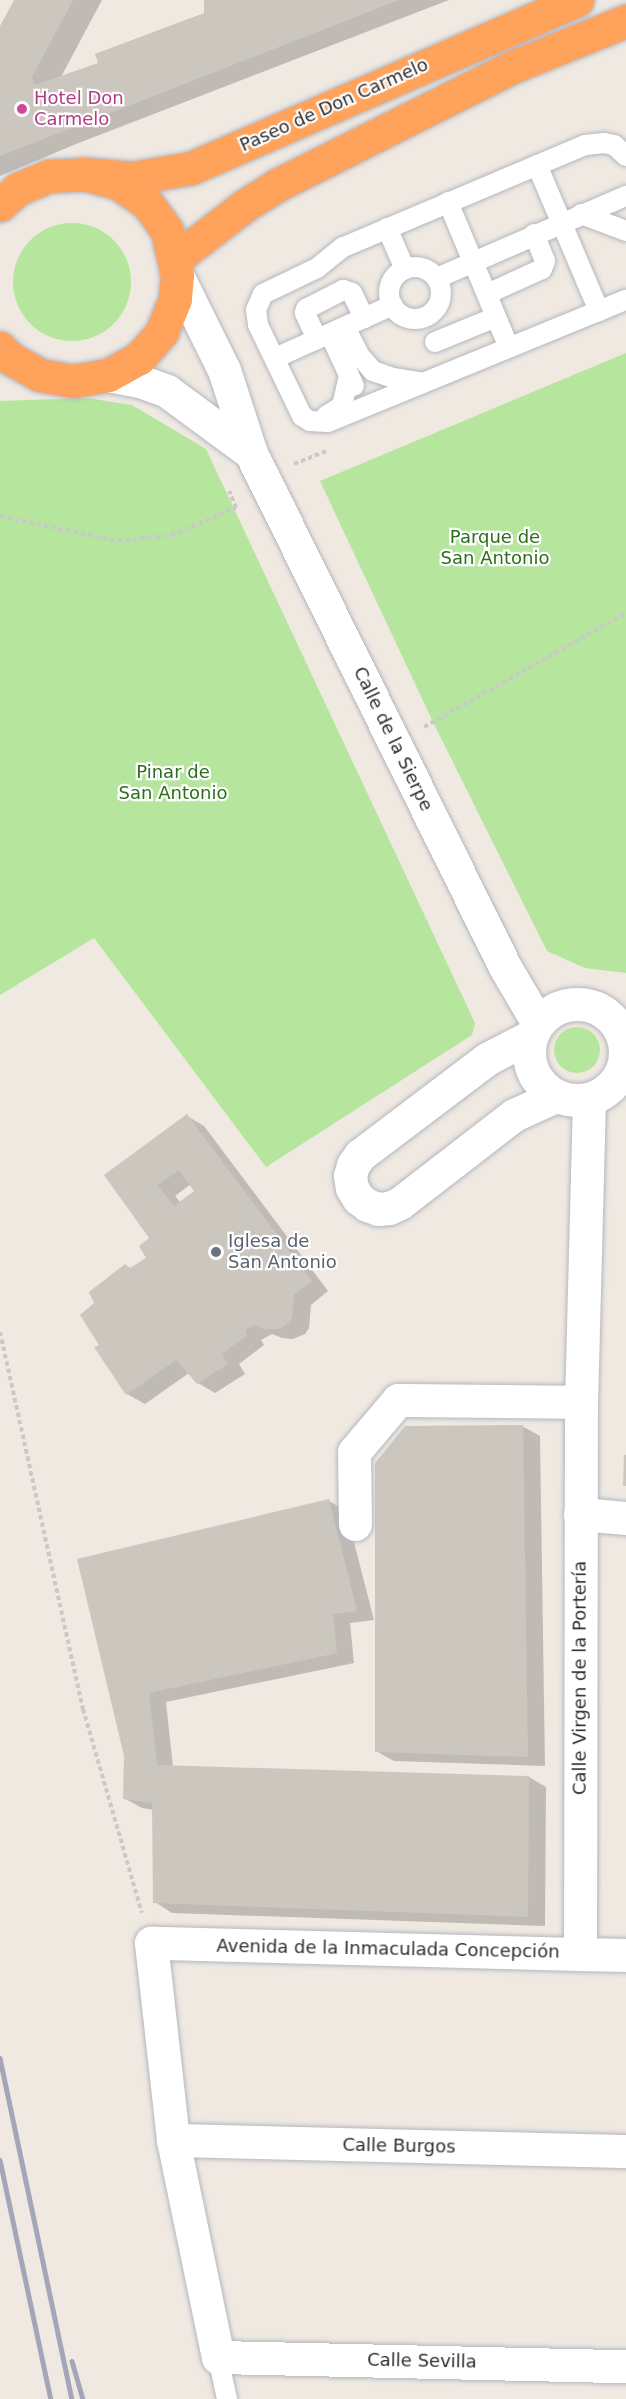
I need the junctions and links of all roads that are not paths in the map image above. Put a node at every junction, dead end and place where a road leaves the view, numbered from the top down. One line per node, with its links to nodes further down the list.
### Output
1 (577, 0): 5 (highway, Paseo de Don Carmelo)
2 (626, 21): 15 (highway)
3 (626, 156): 4 (lane)
4 (537, 165): 7 (lane); 10 (lane)
5 (84, 174): 8 (highway); 15 (highway)
6 (626, 196): 9 (lane)
7 (448, 202): 11 (lane); 14 (lane)
8 (0, 205)
9 (581, 214): 10 (lane); 12 (lane)
10 (562, 222): 13 (lane); 21 (lane)
11 (387, 228): 16 (lane); 29 (lane)
12 (626, 231)
13 (534, 234): 14 (lane); 18 (lane)
14 (472, 261): 17 (lane); 18 (lane)
15 (176, 267): 33 (highway); 38 (street, Calle de la Sierpe)
16 (405, 269): 17 (lane); 20 (lane)
17 (437, 278): 22 (lane)
18 (487, 294): 23 (lane)
19 (626, 300): 21 (lane)
20 (393, 305): 22 (lane); 24 (lane)
21 (599, 311): 28 (lane)
22 (424, 317): 26 (lane)
23 (496, 317): 26 (lane); 28 (lane)
24 (364, 318): 25 (lane); 25 (lane)
25 (331, 334): 29 (lane); 34 (lane); 35 (lane)
26 (435, 342): 31 (lane)
27 (0, 348): 32 (highway)
28 (509, 348): 31 (lane)
29 (275, 358): 36 (lane)
30 (0, 368): 32 (highway)
31 (449, 373): 35 (lane)
32 (40, 375): 33 (highway)
33 (108, 375): 38 (street, Calle de la Sierpe)
34 (349, 376): 36 (lane); 37 (lane)
35 (425, 383): 37 (lane)
36 (297, 408): 37 (lane)
37 (364, 408)
38 (251, 453): 40 (street, Calle de la Sierpe)
39 (623, 1027): 40 (street); 41 (street)
40 (535, 1029): 42 (street); 42 (street)
41 (610, 1092): 42 (street); 43 (street, Calle Virgen de la Portería)
42 (556, 1096)
43 (581, 1402): 44 (street, Calle Virgen de la Portería); 46 (street)
44 (580, 1514): 45 (street); 47 (street, Calle Virgen de la Portería)
45 (626, 1518)
46 (355, 1524)
47 (580, 1954): 48 (street, Avenida de la Inmaculada Concepción); 49 (street, Avenida de la Inmaculada Concepción)
48 (626, 1955)
49 (173, 2140): 50 (street, Calle Burgos); 51 (street)
50 (626, 2151)
51 (218, 2357): 52 (street, Calle Sevilla); 53 (lane)
52 (626, 2366)
53 (227, 2399)

